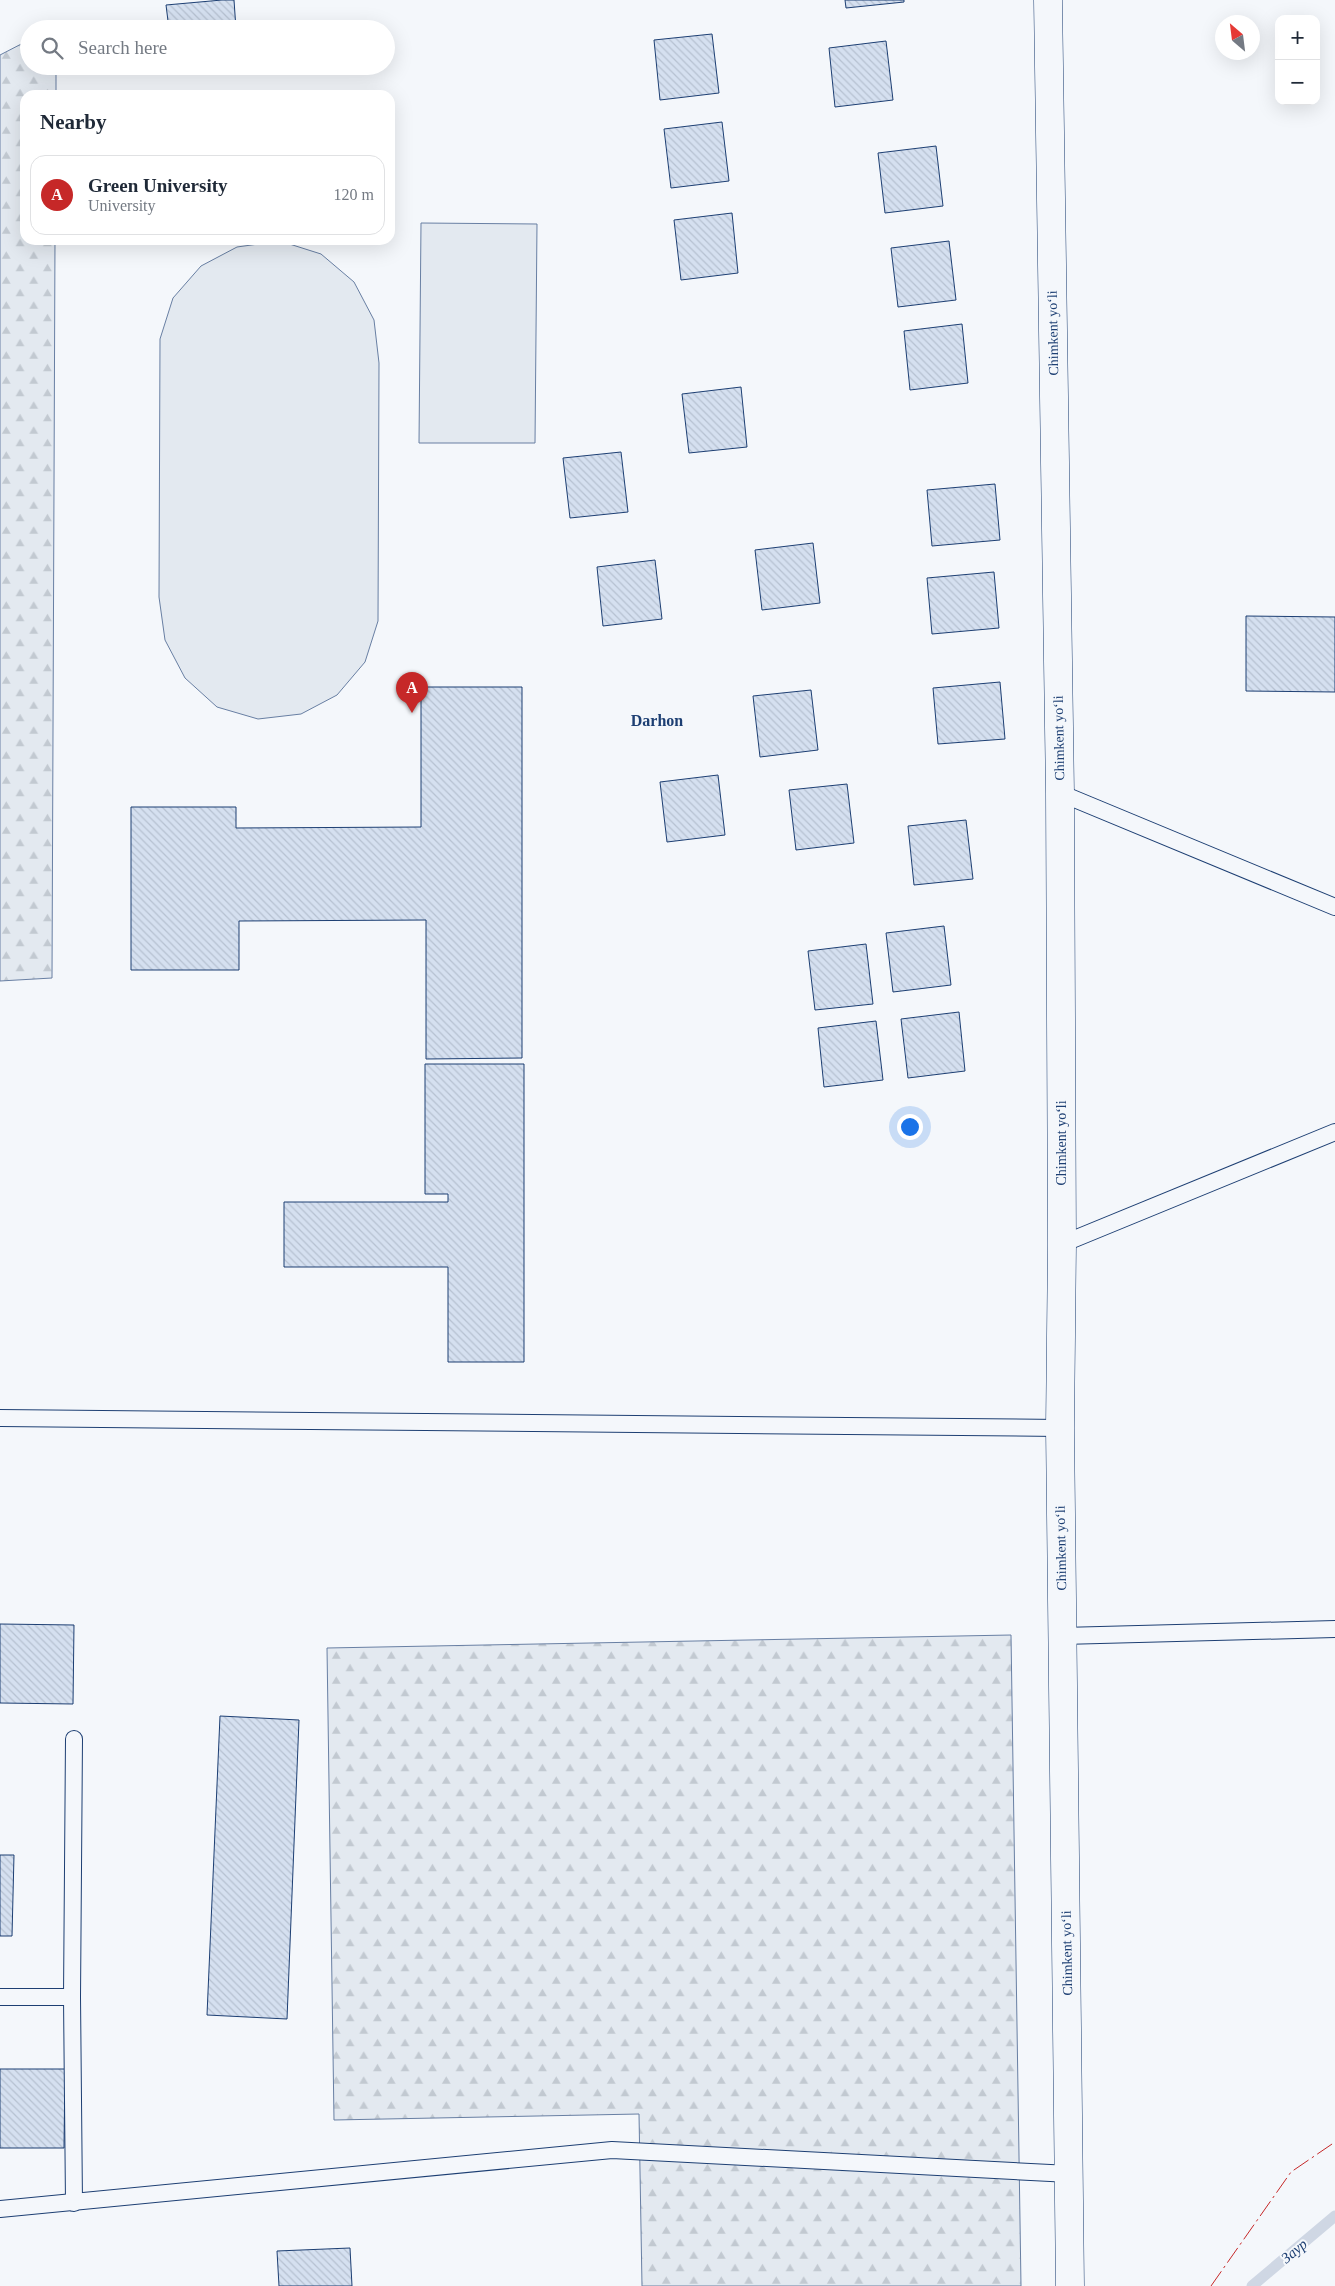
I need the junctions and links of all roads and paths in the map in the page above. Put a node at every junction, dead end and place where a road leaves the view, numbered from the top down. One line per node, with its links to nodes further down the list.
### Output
1 (1048, 0): 2 (highway, Chimkent yo‘li)
2 (1060, 794): 3 (lane); 5 (highway, Chimkent yo‘li)
3 (1335, 907)
4 (1335, 1132): 5 (lane)
5 (1062, 1244): 7 (highway, Chimkent yo‘li)
6 (0, 1418): 7 (lane)
7 (1060, 1428): 9 (highway, Chimkent yo‘li)
8 (1335, 1629): 9 (lane)
9 (1062, 1636): 13 (highway, Chimkent yo‘li)
10 (74, 1739): 11 (lane)
11 (72, 1997): 12 (lane); 14 (lane)
12 (0, 1998)
13 (1070, 2174): 14 (lane); 16 (highway, Chimkent yo‘li)
14 (74, 2203): 15 (lane)
15 (0, 2209)
16 (1070, 2286)

